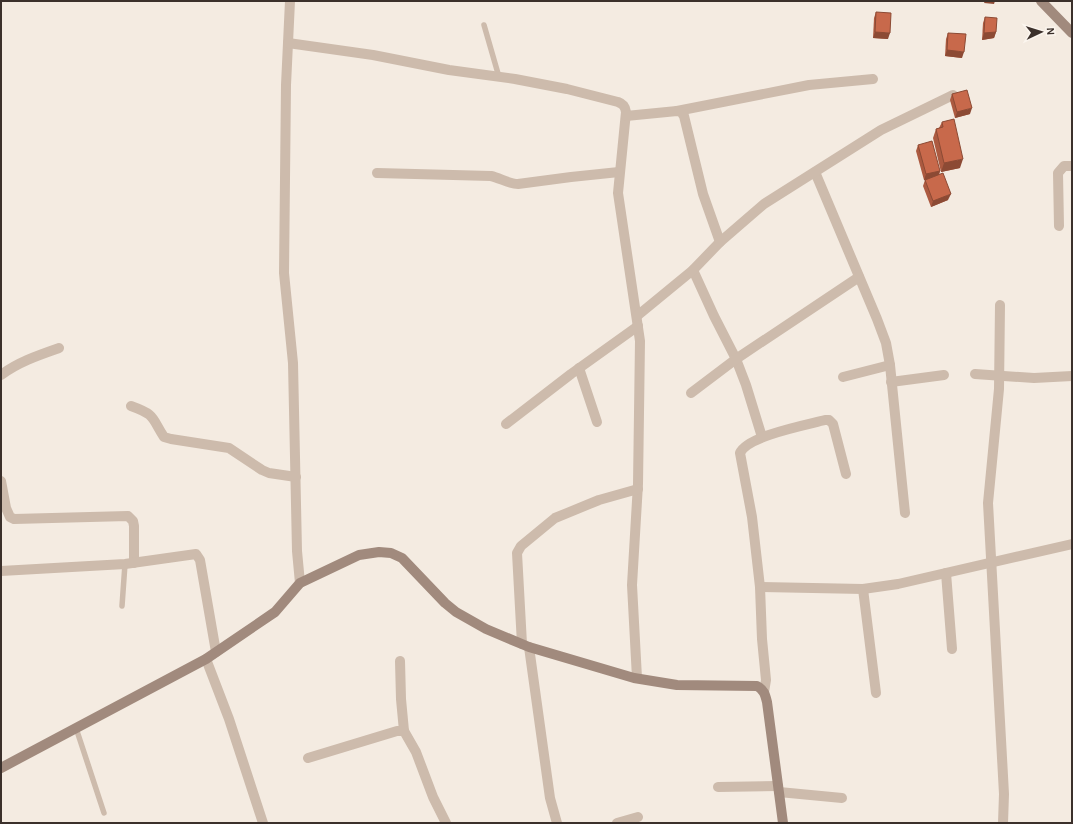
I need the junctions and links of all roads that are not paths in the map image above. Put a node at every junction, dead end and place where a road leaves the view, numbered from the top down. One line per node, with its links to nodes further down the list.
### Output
1 (290, 1): 5 (street)
2 (1041, 1): 4 (street)
3 (484, 25): 6 (lane)
4 (1071, 31)
5 (288, 43): 6 (street); 38 (street)
6 (499, 77): 10 (street)
7 (873, 79): 9 (street)
8 (953, 95): 14 (street)
9 (677, 111): 10 (street); 16 (street)
10 (626, 116): 13 (street)
11 (1072, 166): 15 (street)
12 (377, 172): 13 (street)
13 (619, 172): 20 (street)
14 (815, 172): 16 (street); 18 (street)
15 (1059, 226)
16 (720, 242): 17 (street)
17 (693, 270): 20 (street); 22 (street)
18 (859, 277): 22 (street); 23 (street)
19 (1000, 305): 28 (street)
20 (638, 321): 24 (street); 40 (street)
21 (59, 348): 26 (street)
22 (736, 359): 32 (street); 36 (street)
23 (890, 365): 30 (street); 31 (street)
24 (580, 368): 34 (street); 35 (street)
25 (975, 374): 28 (street)
26 (1, 375)
27 (944, 375): 31 (street)
28 (999, 375): 29 (street); 43 (street)
29 (1072, 376)
30 (843, 377)
31 (891, 382): 41 (street)
32 (691, 393)
33 (131, 406): 38 (street)
34 (597, 422)
35 (506, 424)
36 (762, 437): 37 (street); 48 (street)
37 (846, 474)
38 (296, 477): 47 (street)
39 (1, 481): 44 (street)
40 (638, 489): 51 (street); 56 (street)
41 (905, 513)
42 (1072, 544): 43 (street)
43 (991, 562): 46 (street); 73 (street)
44 (129, 564): 45 (street); 50 (lane); 53 (street)
45 (1, 571)
46 (946, 573): 49 (street); 52 (street)
47 (300, 583): 51 (street); 53 (street)
48 (760, 587): 49 (street); 57 (street)
49 (863, 589): 58 (street)
50 (122, 606)
51 (525, 645): 56 (street); 70 (street)
52 (952, 649)
53 (216, 652): 54 (street)
54 (206, 659): 59 (street); 68 (street)
55 (400, 662): 60 (street)
56 (637, 678): 57 (street)
57 (764, 692): 64 (street)
58 (876, 693)
59 (76, 728): 62 (street); 66 (lane)
60 (404, 731): 61 (street); 69 (street)
61 (308, 758)
62 (1, 768)
63 (718, 787): 64 (street)
64 (779, 789): 65 (street); 72 (street)
65 (842, 798)
66 (104, 813)
67 (638, 817): 71 (street)
68 (263, 823)
69 (446, 823)
70 (557, 823)
71 (617, 823)
72 (783, 823)
73 (1002, 823)

